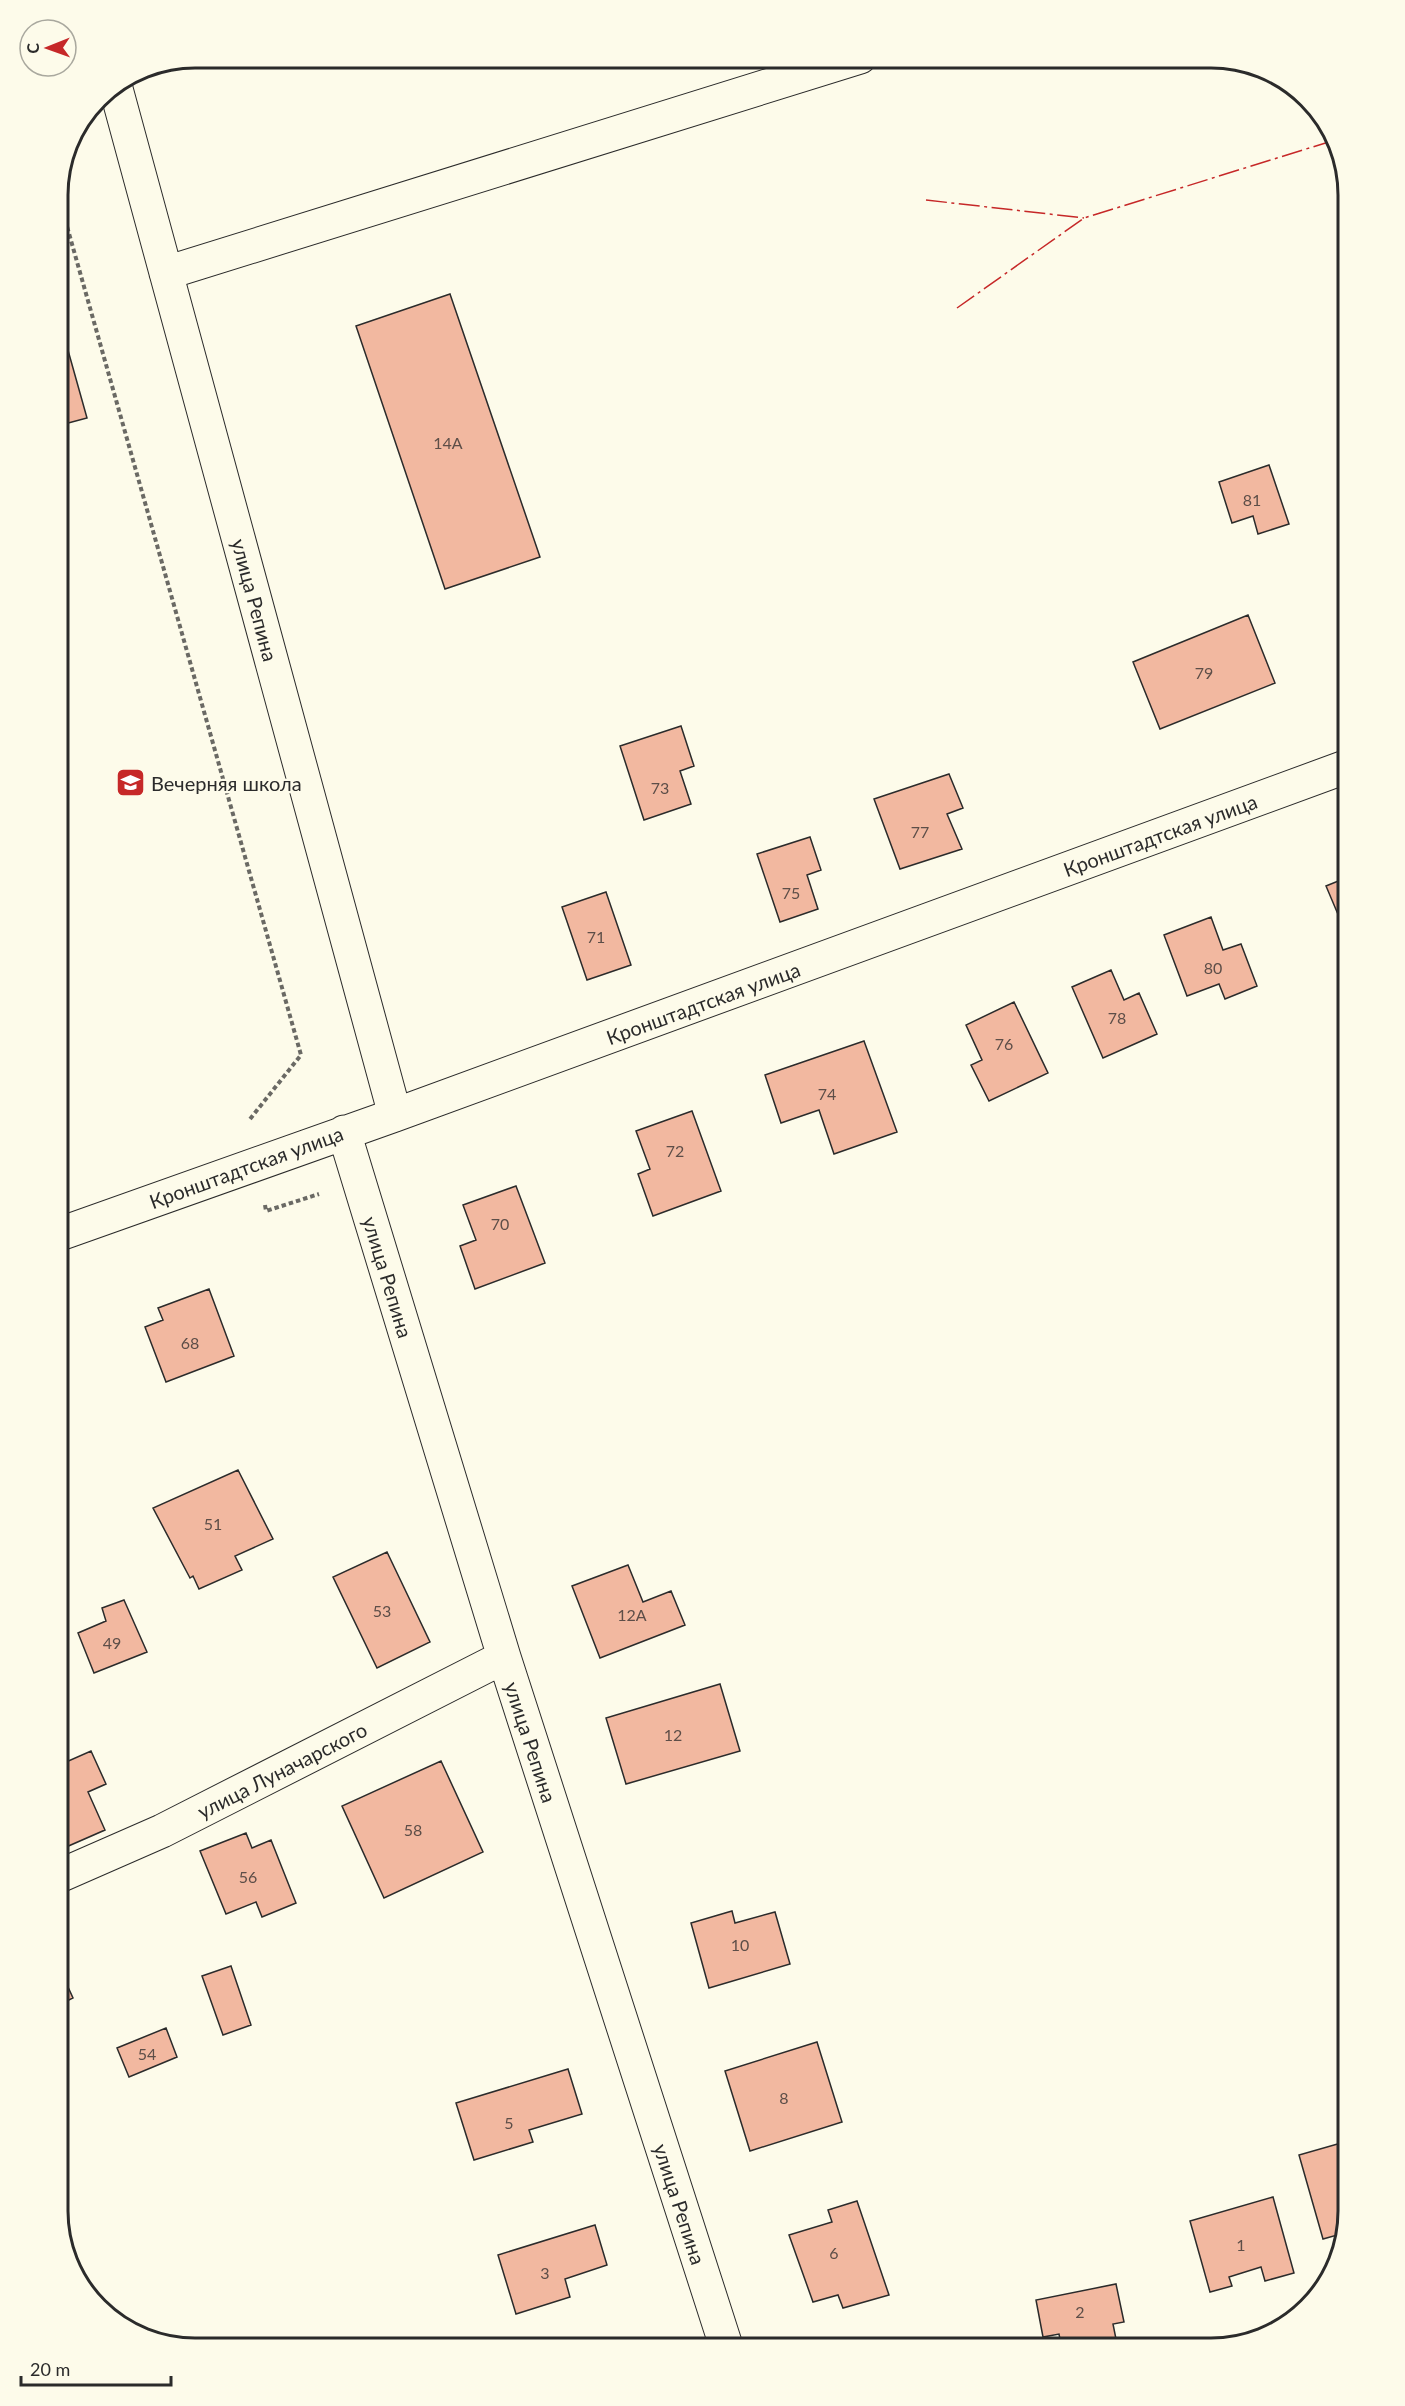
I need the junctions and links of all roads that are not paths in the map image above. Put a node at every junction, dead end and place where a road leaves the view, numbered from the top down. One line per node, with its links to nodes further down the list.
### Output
1 (825, 68): 3 (street)
2 (117, 94): 3 (street, улица Репина)
3 (166, 273): 5 (street, улица Репина)
4 (1338, 770): 5 (street, Кронштадтская улица)
5 (395, 1115): 6 (street, Кронштадтская улица)
6 (344, 1132): 7 (street, Кронштадтская улица); 8 (street, улица Репина)
7 (68, 1231)
8 (504, 1657): 9 (street, улица Луначарского); 10 (street, улица Репина)
9 (68, 1872)
10 (723, 2338)

